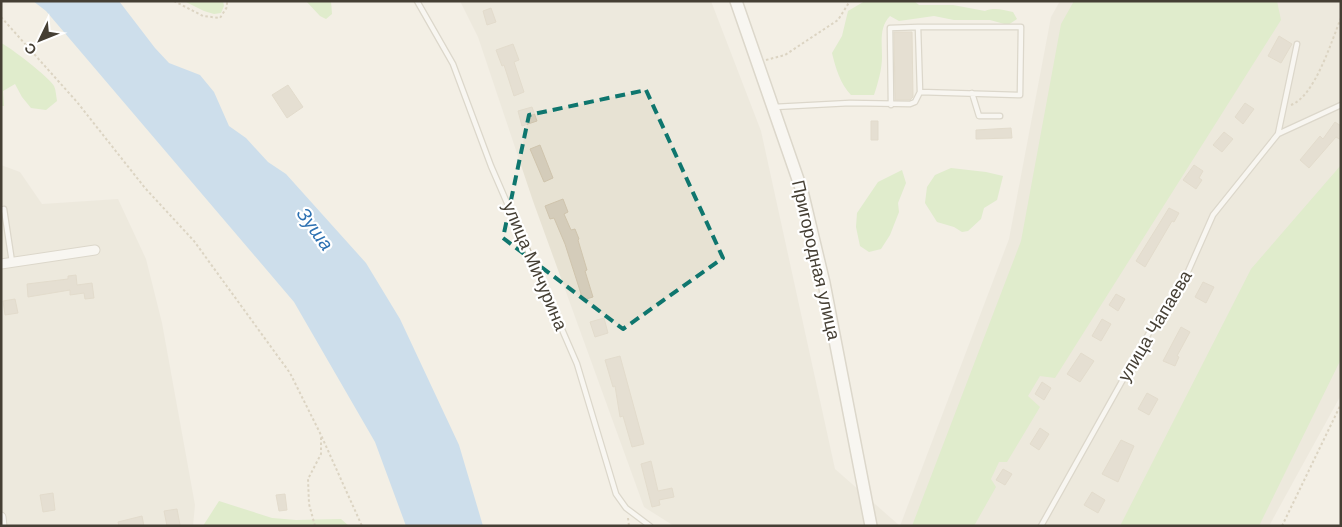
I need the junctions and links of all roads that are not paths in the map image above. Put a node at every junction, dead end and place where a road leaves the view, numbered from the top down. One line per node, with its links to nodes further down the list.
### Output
1 (417, 1): 18 (lane, улица Мичурина)
2 (736, 1): 9 (street, Пригородная улица)
3 (918, 27): 5 (lane); 6 (lane); 7 (lane)
4 (1297, 44): 11 (lane, улица Чапаева)
5 (920, 92): 6 (lane); 7 (lane)
6 (972, 94): 10 (lane)
7 (891, 105): 9 (lane)
8 (1341, 105): 11 (lane, улица Чапаева)
9 (774, 107): 19 (street, Пригородная улица)
10 (1000, 116)
11 (1278, 134): 20 (lane, улица Чапаева)
12 (1, 210): 14 (lane)
13 (95, 250): 14 (street)
14 (12, 262): 15 (street)
15 (1, 264)
16 (1, 516): 17 (street)
17 (2, 526)
18 (650, 526)
19 (871, 526)
20 (1041, 526)

